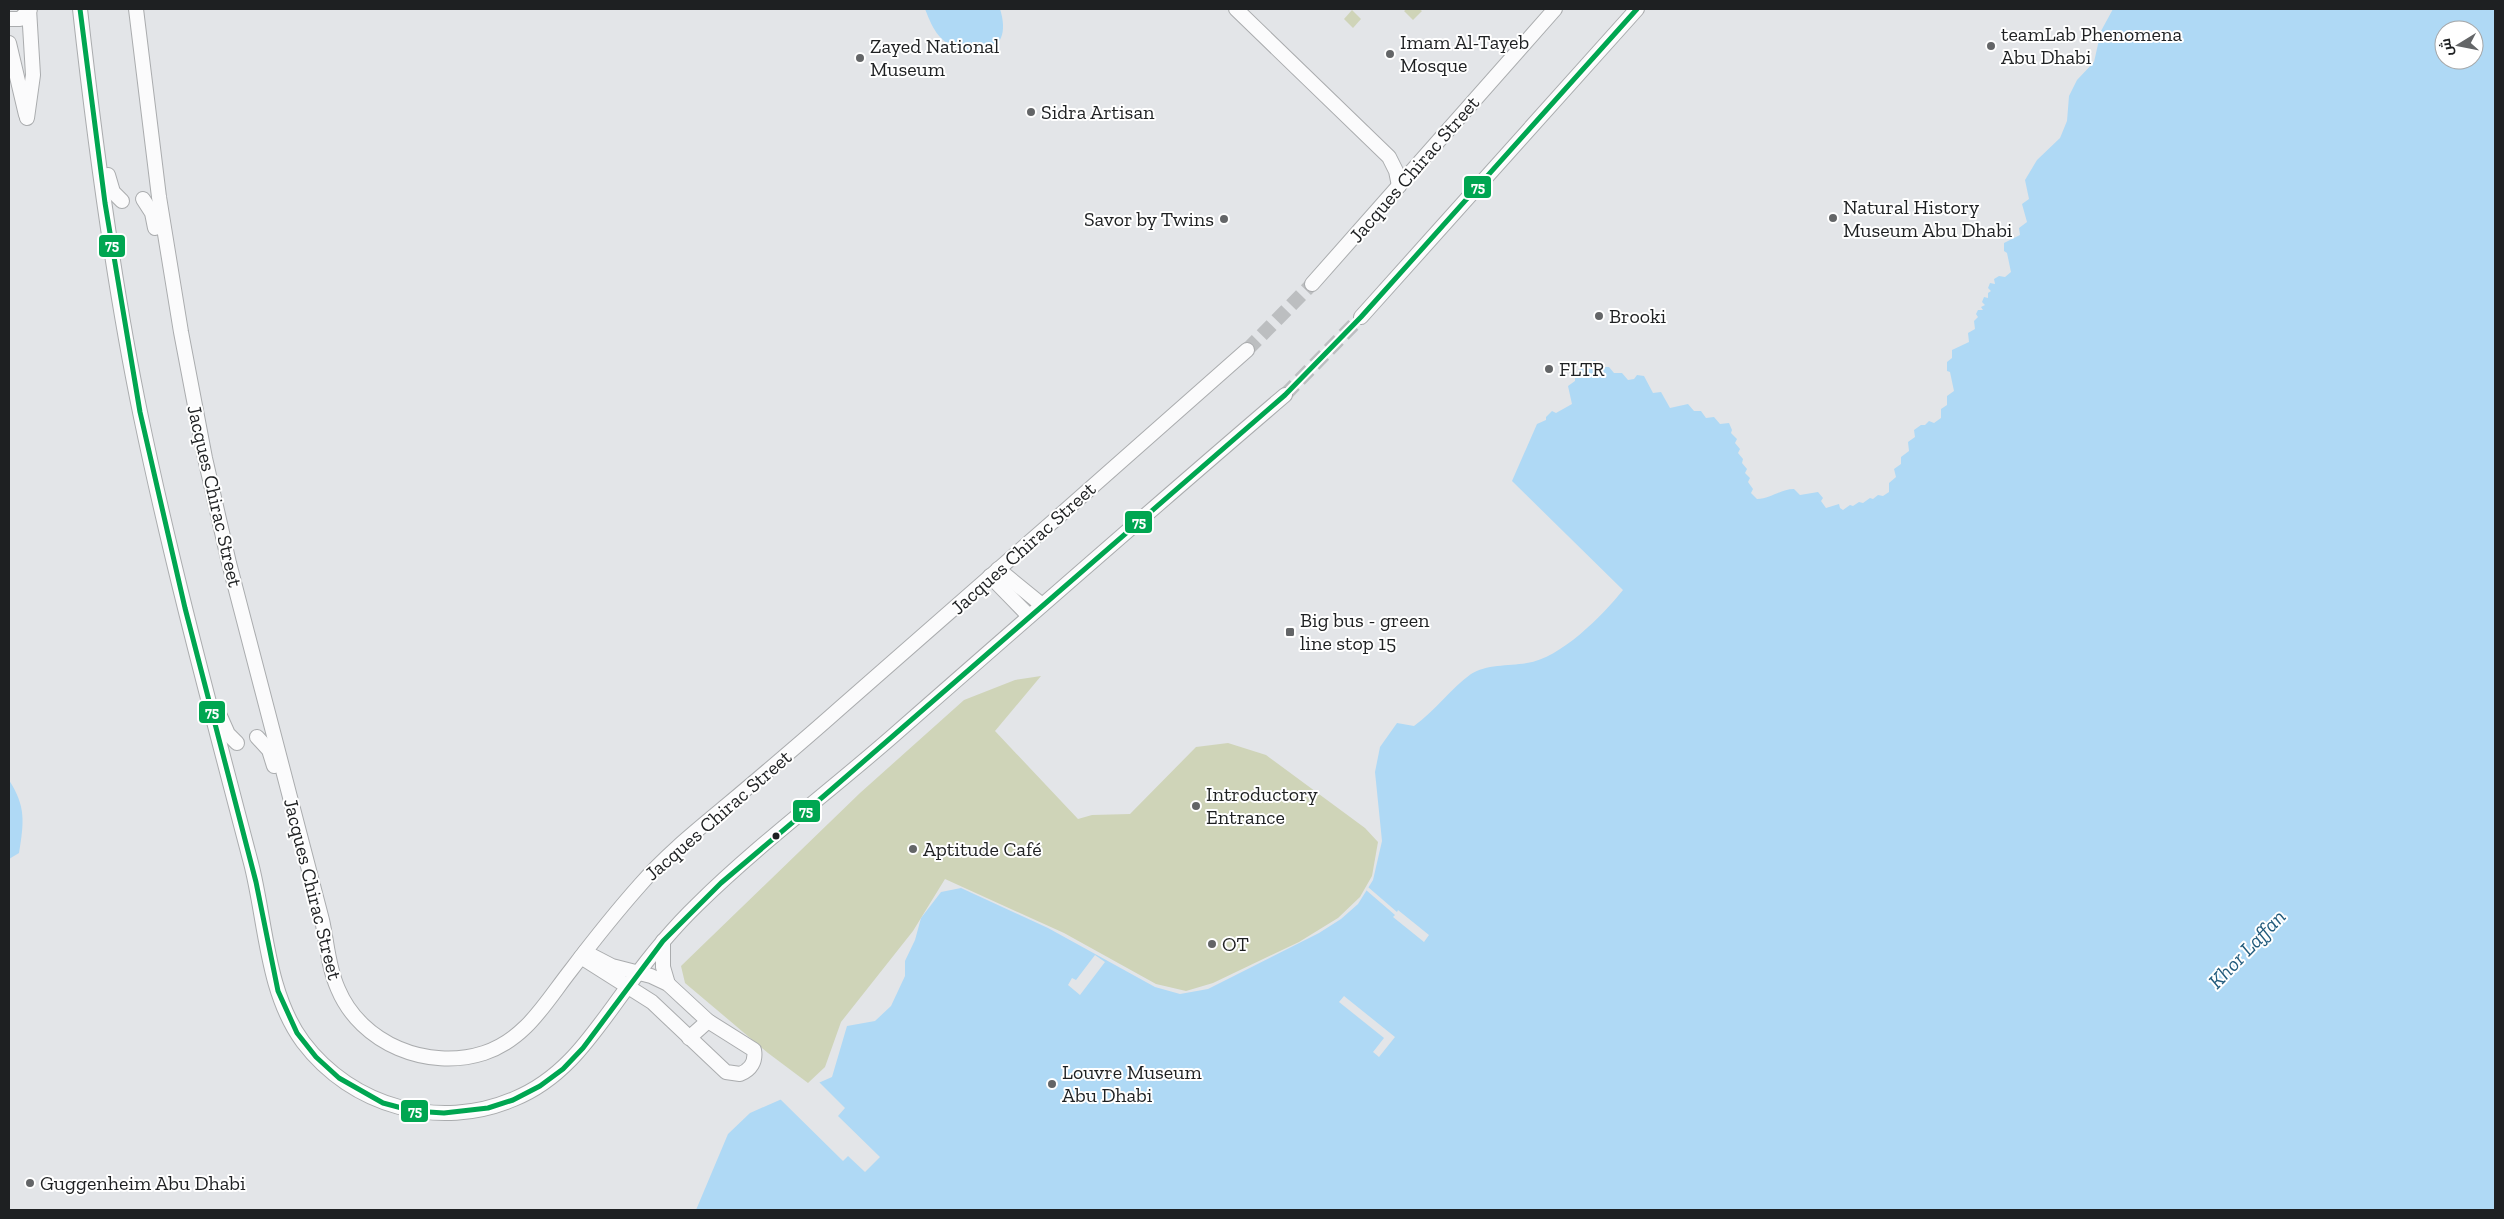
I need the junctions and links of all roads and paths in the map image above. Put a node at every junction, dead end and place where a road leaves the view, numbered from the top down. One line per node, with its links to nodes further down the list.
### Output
1 (30, 9): 7 (street); 9 (street)
2 (80, 9): 8 (street)
3 (136, 9): 13 (street, Jacques Chirac Street)
4 (1236, 9): 10 (street)
5 (1555, 9): 11 (street, Jacques Chirac Street)
6 (1637, 9): 18 (street)
7 (9, 19)
8 (84, 40): 15 (street); 16 (street)
9 (9, 43)
10 (1389, 157): 11 (street); 12 (street)
11 (1420, 162): 12 (street, Jacques Chirac Street)
12 (1399, 186): 17 (street, Jacques Chirac Street)
13 (159, 197): 14 (street); 19 (street, Jacques Chirac Street)
14 (143, 199): 15 (street); 19 (street)
15 (122, 201): 16 (street)
16 (105, 203): 24 (street)
17 (1312, 284)
18 (1361, 317)
19 (181, 332): 26 (street, Jacques Chirac Street)
20 (1247, 350): 22 (street, Jacques Chirac Street)
21 (1285, 395): 23 (street)
22 (994, 573): 23 (street); 25 (street); 32 (street, Jacques Chirac Street)
23 (1042, 605): 25 (street)
24 (185, 608): 28 (street); 29 (street)
25 (1029, 616): 31 (street)
26 (274, 733): 27 (street); 30 (street, Jacques Chirac Street)
27 (257, 737): 28 (street); 30 (street)
28 (236, 743): 29 (street)
29 (221, 747): 35 (street)
30 (309, 870): 32 (street, Jacques Chirac Street)
31 (663, 940): 34 (street); 36 (street)
32 (590, 959): 33 (street); 35 (street)
33 (612, 966): 34 (street); 35 (street)
34 (637, 974): 35 (street); 36 (street)
35 (622, 983): 38 (street)
36 (668, 984): 37 (street)
37 (708, 1021): 38 (street); 38 (street)
38 (689, 1038)

